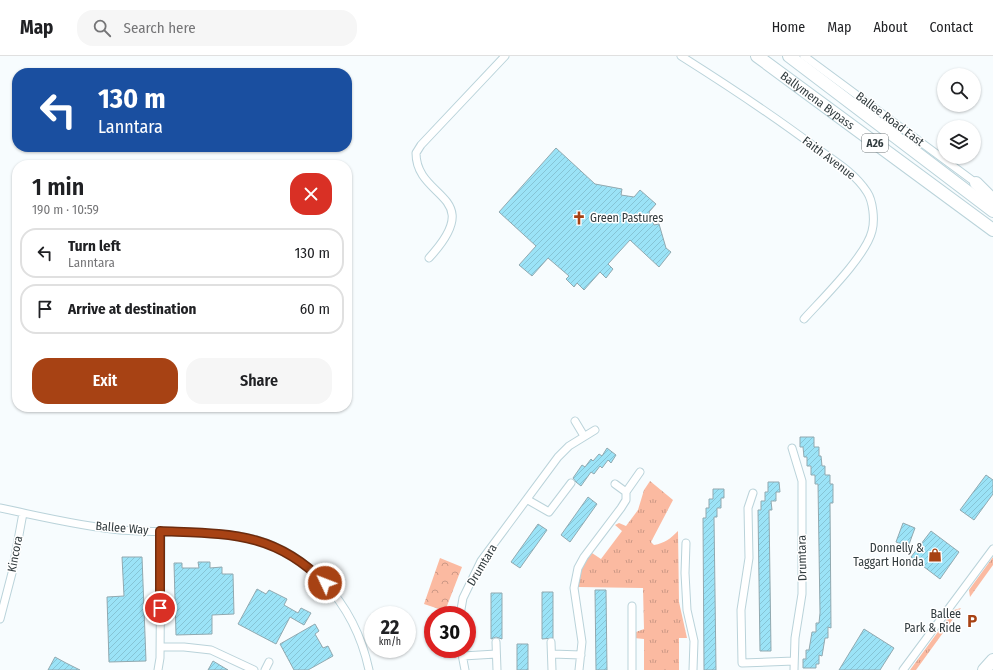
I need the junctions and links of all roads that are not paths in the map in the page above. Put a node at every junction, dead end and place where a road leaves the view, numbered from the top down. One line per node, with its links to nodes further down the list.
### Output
1 (504, 56): 10 (street)
2 (681, 56): 11 (street, Faith Avenue)
3 (757, 56): 9 (main road, Ballymena Bypass / A26)
4 (789, 56): 8 (main road, Ballymena Bypass / A26)
5 (804, 56): 6 (street, Ballee Road East)
6 (976, 183): 7 (main road)
7 (993, 200)
8 (993, 210)
9 (993, 230)
10 (428, 258)
11 (804, 319)
12 (575, 422): 14 (street)
13 (595, 430): 14 (street, Drumtara)
14 (584, 436): 21 (street, Drumtara)
15 (792, 448): 39 (street, Drumtara)
16 (640, 472): 19 (street)
17 (571, 483): 21 (street)
18 (615, 484): 19 (street)
19 (626, 492): 36 (street)
20 (753, 493): 41 (street)
21 (528, 500): 27 (street, Drumtara)
22 (0, 508): 23 (street, Ballee Way)
23 (23, 513): 24 (street, Ballee Way); 29 (street, Kincora)
24 (160, 531): 32 (street); 45 (street, Ballee Way)
25 (686, 543): 51 (street)
26 (993, 549): 53 (street)
27 (462, 606)
28 (632, 606): 50 (street)
29 (0, 619)
30 (496, 642): 34 (street)
31 (551, 642): 35 (street)
32 (160, 647): 42 (street); 43 (street)
33 (476, 653): 34 (street)
34 (496, 654): 47 (street)
35 (552, 654): 36 (street); 48 (street)
36 (581, 656): 49 (street)
37 (463, 658): 46 (street)
38 (993, 660): 54 (main road)
39 (794, 661): 41 (street); 52 (street, Drumtara)
40 (269, 662): 44 (street)
41 (742, 666)
42 (158, 670)
43 (254, 670)
44 (265, 670)
45 (369, 670)
46 (465, 670)
47 (497, 670)
48 (552, 670)
49 (579, 670)
50 (632, 670)
51 (693, 670)
52 (794, 670)
53 (903, 670)
54 (984, 670)

